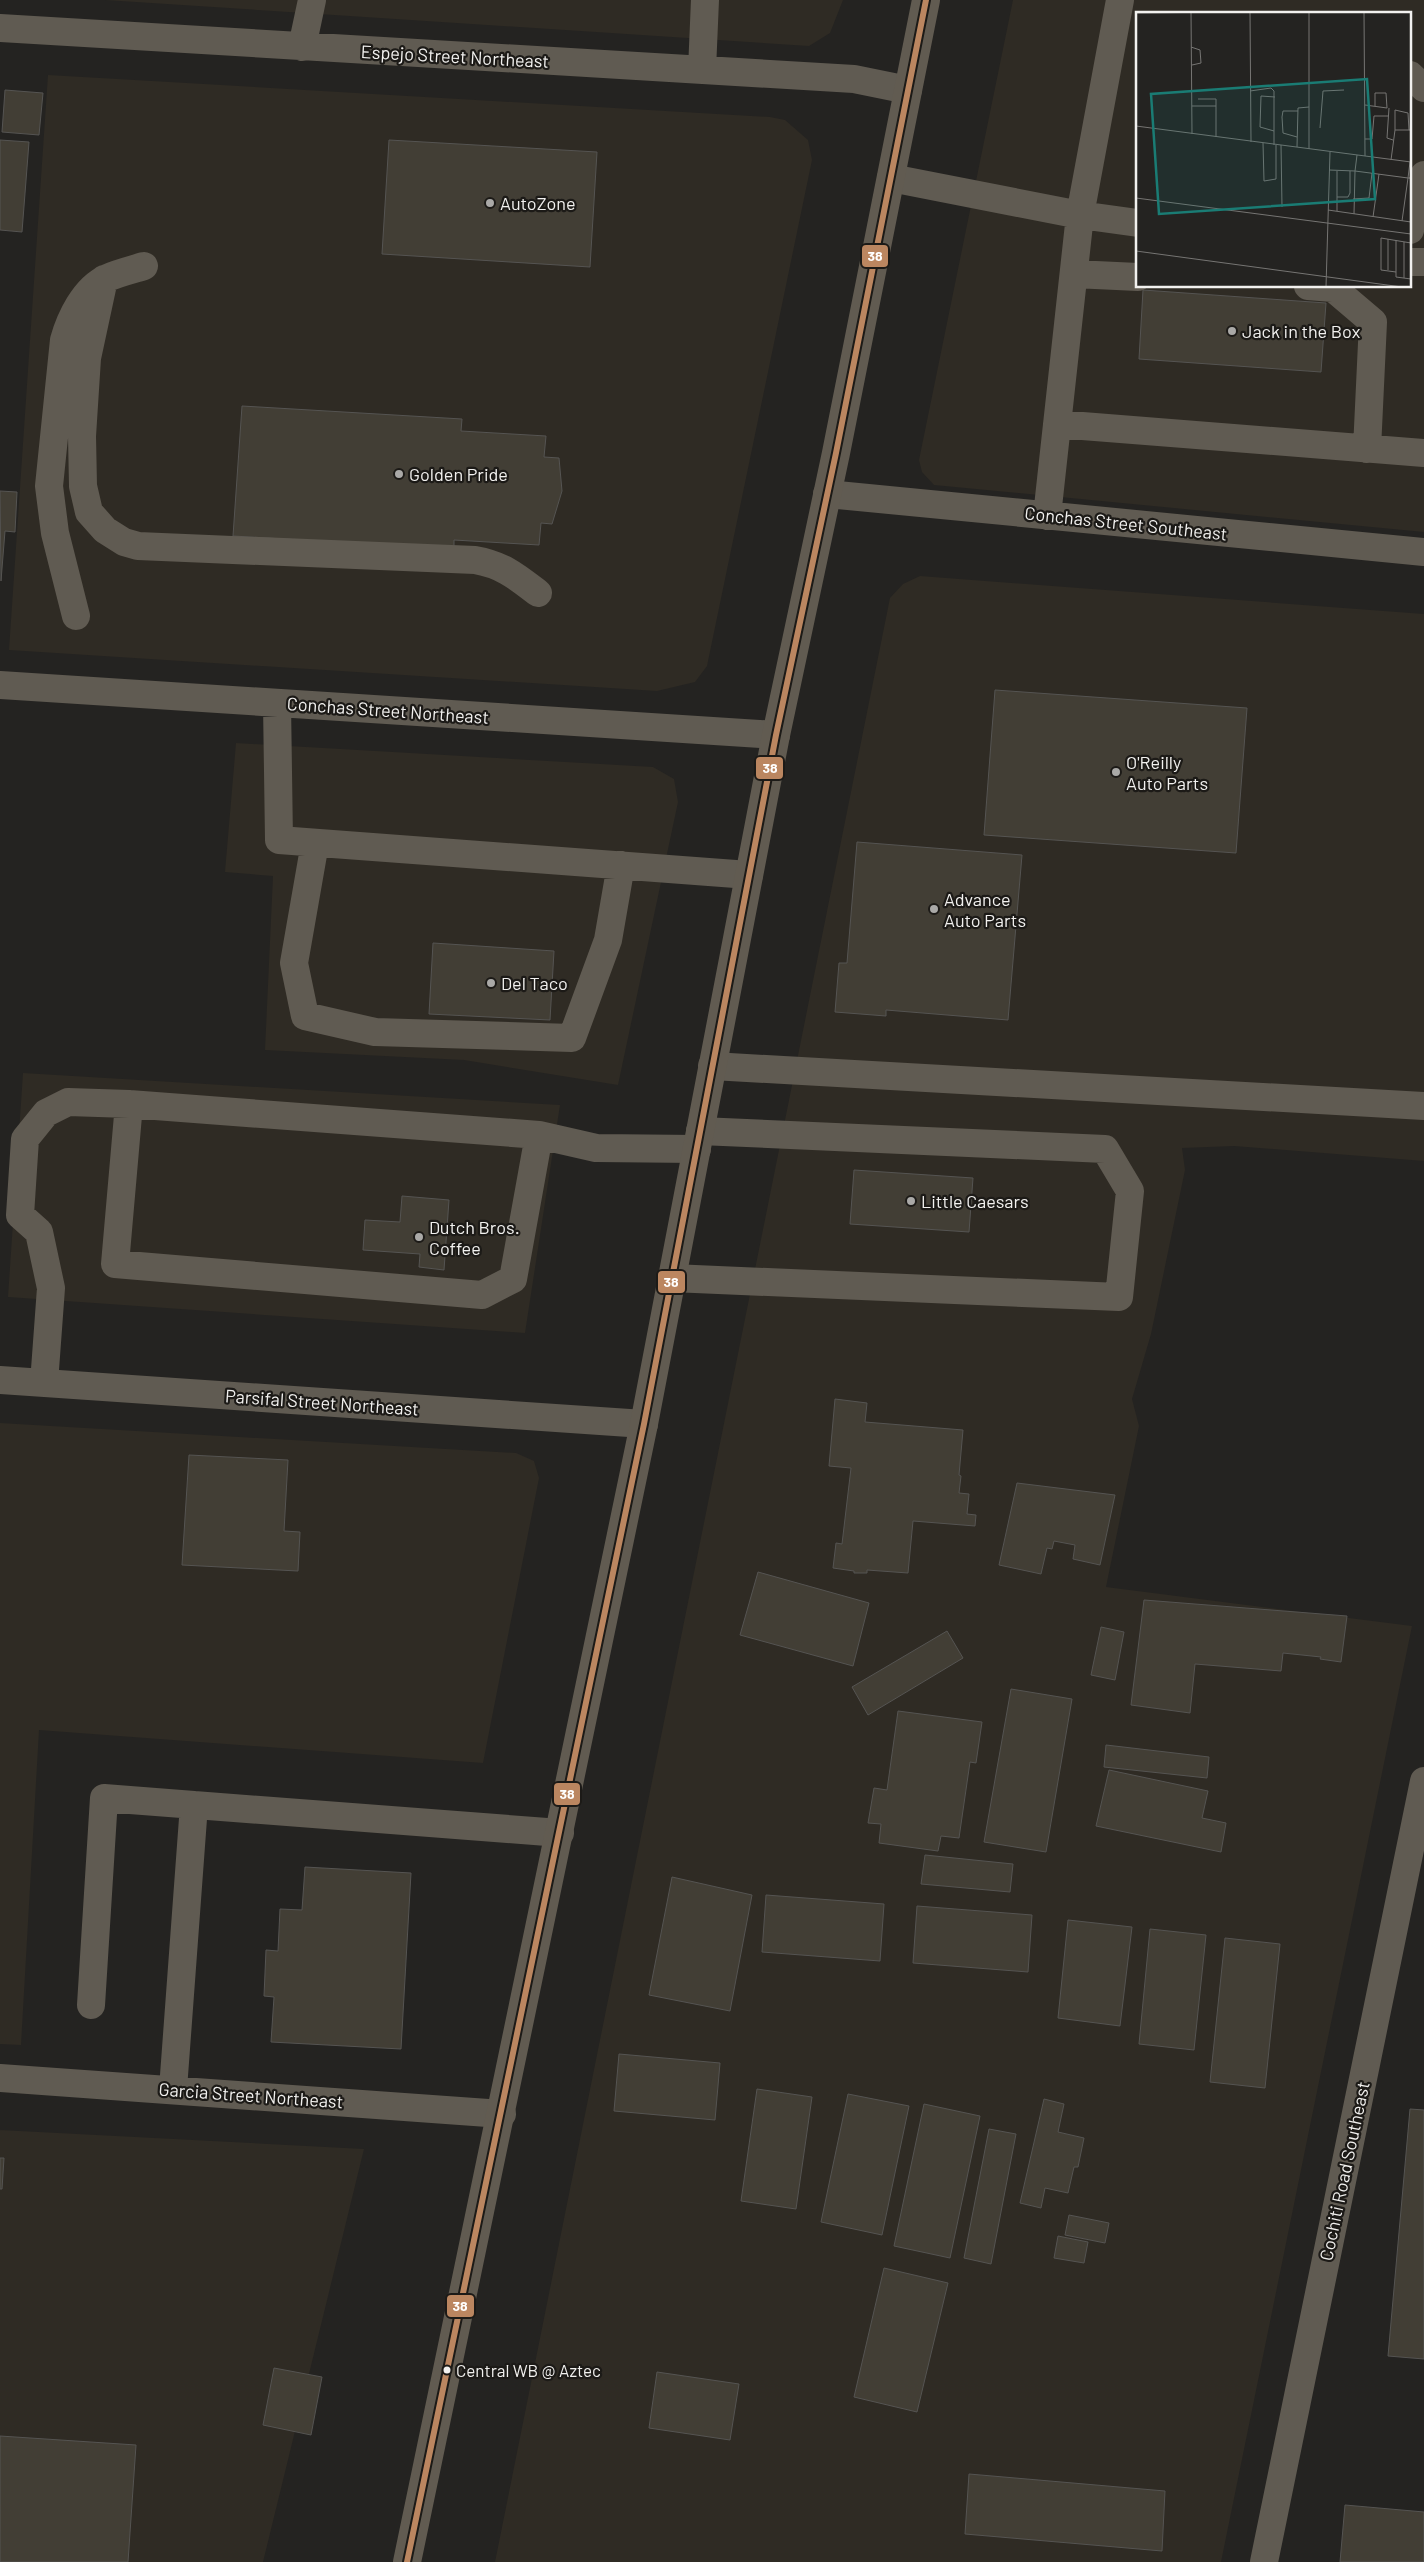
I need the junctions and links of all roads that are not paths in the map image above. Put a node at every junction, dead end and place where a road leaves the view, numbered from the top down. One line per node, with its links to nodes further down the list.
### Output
1 (312, 0): 6 (street)
2 (705, 0): 7 (street)
3 (926, 0): 10 (main road)
4 (1125, 9): 13 (street)
5 (0, 28): 6 (street, Espejo Street Northeast)
6 (302, 46): 7 (street, Espejo Street Northeast)
7 (702, 70): 10 (street, Espejo Street Northeast)
8 (1412, 77): 9 (street)
9 (1424, 88)
10 (908, 90): 12 (main road)
11 (1424, 175): 14 (street)
12 (891, 178): 13 (street); 24 (main road)
13 (1080, 215): 15 (street); 17 (street)
14 (1412, 222)
15 (1136, 223)
16 (144, 266): 19 (street)
17 (1074, 274): 18 (street); 21 (street)
18 (1136, 277)
19 (104, 279): 27 (street); 28 (street)
20 (1333, 288): 22 (street)
21 (1057, 424): 22 (street); 25 (street)
22 (1367, 449): 23 (street)
23 (1424, 453)
24 (827, 494): 25 (street, Conchas Street Southeast); 31 (main road)
25 (1047, 516): 26 (street, Conchas Street Southeast)
26 (1424, 552)
27 (538, 592)
28 (76, 616)
29 (0, 686): 30 (street, Conchas Street Northeast)
30 (277, 703): 31 (street, Conchas Street Northeast); 32 (street)
31 (776, 735): 34 (main road)
32 (315, 843): 33 (street); 33 (street)
33 (621, 866): 34 (street)
34 (749, 875): 35 (main road)
35 (712, 1066): 37 (street); 39 (main road)
36 (129, 1104): 38 (street); 38 (street); 42 (street)
37 (1424, 1106)
38 (539, 1134): 39 (street)
39 (699, 1140): 40 (main road); 40 (street)
40 (672, 1278): 43 (main road)
41 (0, 1380): 42 (street, Parsifal Street Northeast)
42 (44, 1383): 43 (street, Parsifal Street Northeast)
43 (644, 1424): 46 (main road)
44 (1424, 1781): 52 (street, Cochiti Road Southeast)
45 (194, 1805): 46 (street); 47 (street); 49 (street)
46 (560, 1833): 50 (main road)
47 (91, 2005)
48 (0, 2078): 49 (street, Garcia Street Northeast)
49 (173, 2089): 50 (street, Garcia Street Northeast)
50 (502, 2114): 51 (main road)
51 (407, 2562)
52 (1264, 2562)

